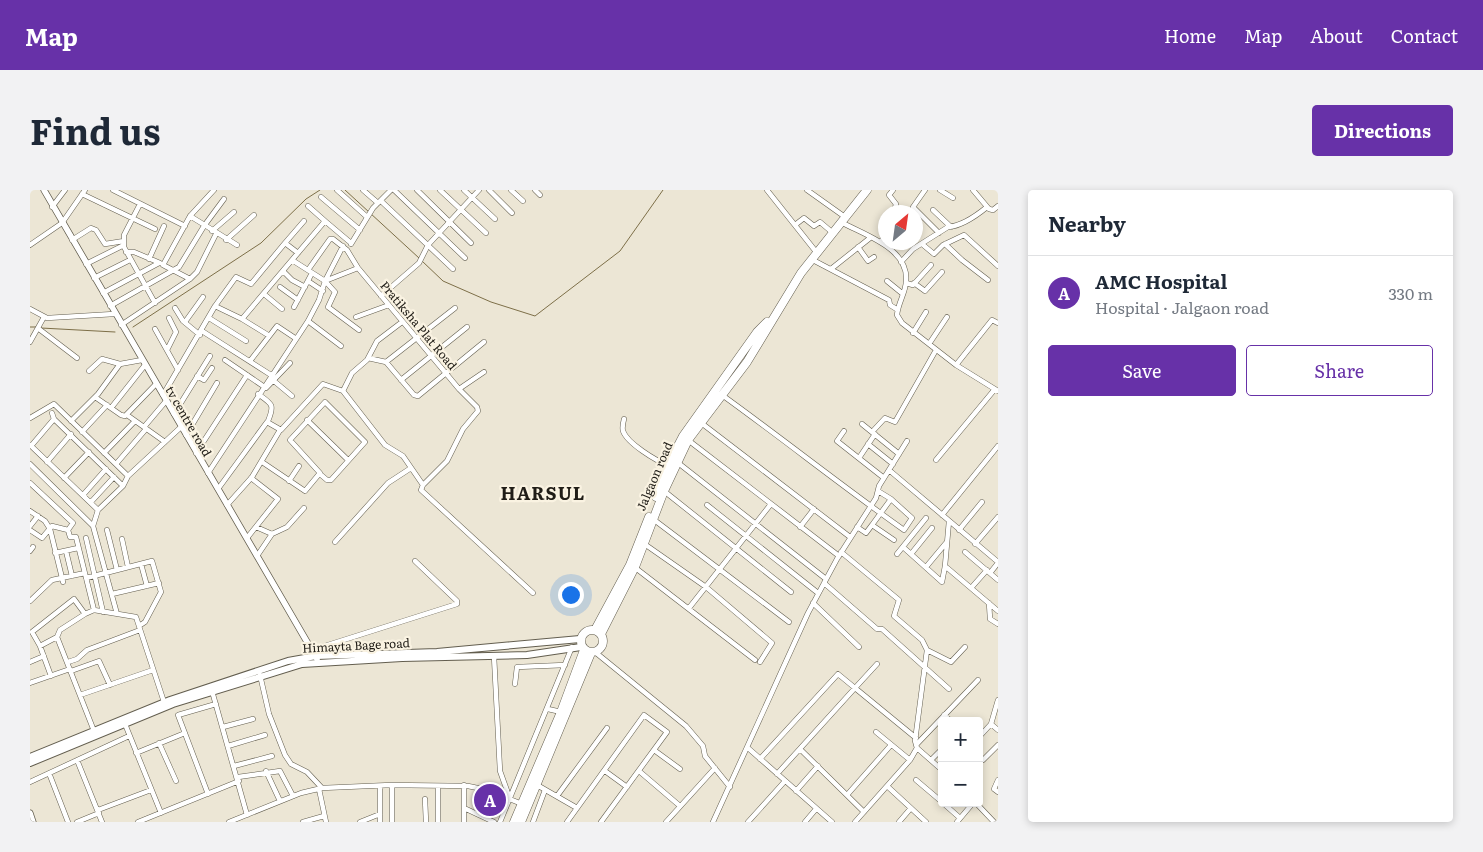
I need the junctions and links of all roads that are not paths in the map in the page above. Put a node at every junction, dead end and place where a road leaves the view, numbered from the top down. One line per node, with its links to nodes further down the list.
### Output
1 (44, 190): 34 (main road, tv centre road)
2 (66, 190): 34 (street)
3 (113, 190): 30 (street)
4 (214, 190): 42 (street)
5 (337, 190): 41 (street)
6 (363, 190): 29 (street)
7 (417, 190): 48 (street)
8 (440, 190): 36 (street)
9 (464, 190): 25 (street)
10 (479, 190): 25 (street)
11 (489, 190): 39 (street)
12 (511, 190): 28 (street)
13 (535, 190): 23 (street)
14 (767, 190): 50 (street)
15 (807, 190): 45 (street)
16 (867, 190): 45 (highway, Jalgaon road)
17 (893, 190): 31 (street)
18 (925, 190): 60 (street)
19 (940, 190): 26 (street)
20 (390, 191): 29 (street); 61 (street)
21 (976, 191): 35 (street)
22 (84, 192): 43 (street); 49 (street)
23 (540, 195)
24 (321, 197): 56 (street)
25 (472, 198): 36 (street); 44 (street)
26 (953, 198)
27 (224, 199): 53 (street)
28 (522, 201)
29 (380, 202): 41 (street); 74 (street)
30 (140, 204): 43 (street); 52 (street)
31 (896, 205)
32 (308, 206): 47 (street)
33 (998, 206): 35 (street)
34 (52, 207): 49 (main road, tv centre road)
35 (988, 207): 54 (street)
36 (461, 209): 48 (street); 58 (street)
37 (933, 210): 54 (street)
38 (234, 212): 57 (street)
39 (512, 214)
40 (254, 215): 64 (street)
41 (368, 215): 56 (street)
42 (190, 216): 52 (street); 53 (street)
43 (132, 218): 55 (street); 66 (street)
44 (495, 219)
45 (843, 220): 59 (highway, Jalgaon road); 62 (street)
46 (304, 221): 67 (street)
47 (325, 221): 68 (street); 81 (street)
48 (449, 221): 61 (street); 69 (street)
49 (62, 223): 63 (main road, tv centre road); 72 (street)
50 (794, 224): 59 (street); 82 (street)
51 (164, 226): 84 (street)
52 (185, 226): 91 (street)
53 (204, 226): 57 (street); 97 (street)
54 (951, 227): 60 (street)
55 (155, 229)
56 (360, 230): 68 (street)
57 (214, 233): 64 (street); 103 (street)
58 (486, 233)
59 (833, 233): 82 (highway, Jalgaon road)
60 (939, 233): 70 (street)
61 (438, 234): 74 (street); 85 (street)
62 (870, 238): 65 (street); 76 (street)
63 (72, 240): 66 (street); 90 (main road, tv centre road)
64 (226, 240): 73 (street)
65 (878, 241)
66 (124, 243): 80 (street); 90 (street)
67 (285, 243): 81 (street); 123 (street)
68 (351, 243): 77 (street)
69 (472, 243)
70 (923, 243)
71 (945, 244): 75 (street); 93 (street); 104 (street)
72 (30, 245)
73 (237, 245)
74 (428, 245): 95 (street); 117 (street)
75 (923, 245)
76 (858, 247): 83 (street); 96 (street)
77 (345, 248): 94 (street, Pratiksha Plat Road); 99 (street); 106 (street)
78 (889, 250): 89 (street)
79 (912, 250): 89 (street)
80 (126, 252): 84 (street); 86 (street)
81 (298, 253): 87 (street)
82 (817, 253): 88 (highway, Jalgaon road)
83 (874, 257)
84 (149, 258): 91 (street)
85 (465, 258)
86 (130, 260): 101 (street); 102 (street)
87 (292, 260): 98 (street); 99 (street)
88 (812, 260): 96 (street); 138 (highway, Jalgaon road)
89 (901, 262): 108 (street)
90 (86, 264): 102 (main road, tv centre road)
91 (161, 264): 97 (street); 101 (street)
92 (931, 265): 109 (street)
93 (998, 266)
94 (358, 268): 106 (street); 117 (street, Pratiksha Plat Road)
95 (453, 268)
96 (831, 269): 129 (street)
97 (175, 271): 103 (street); 111 (street)
98 (283, 271): 110 (street); 115 (street)
99 (310, 272): 105 (street); 106 (street)
100 (942, 272): 109 (street)
101 (137, 273): 111 (street); 114 (street)
102 (94, 278): 114 (main road, tv centre road)
103 (190, 279): 120 (street)
104 (988, 280)
105 (308, 281): 110 (street); 113 (street)
106 (325, 281): 113 (street); 147 (street)
107 (886, 281): 116 (street)
108 (906, 283): 109 (street); 116 (street)
109 (914, 283)
110 (305, 286): 119 (street)
111 (145, 287): 120 (street); 122 (street)
112 (280, 287): 119 (street)
113 (323, 291): 139 (street)
114 (103, 294): 122 (main road, tv centre road)
115 (264, 294): 128 (street); 137 (street)
116 (903, 294): 129 (street)
117 (381, 296): 121 (street, Pratiksha Plat Road)
118 (203, 297): 140 (street)
119 (298, 300): 124 (street)
120 (154, 303): 143 (street)
121 (389, 305): 133 (street); 141 (street, Pratiksha Plat Road)
122 (110, 306): 131 (main road, tv centre road)
123 (216, 306): 136 (street); 137 (street)
124 (294, 307)
125 (175, 308): 140 (street)
126 (454, 308): 153 (street)
127 (30, 309): 132 (street)
128 (282, 309)
129 (898, 310): 149 (street)
130 (926, 312): 149 (street)
131 (114, 314): 132 (street); 143 (main road, tv centre road)
132 (44, 317): 145 (street)
133 (356, 317)
134 (947, 317): 156 (street)
135 (169, 318): 158 (street)
136 (209, 318): 148 (street); 152 (street)
137 (242, 319): 150 (street)
138 (771, 319): 188 (highway, Jalgaon road); 228 (highway, Jalgaon road)
139 (308, 321): 151 (street); 157 (street)
140 (185, 322): 148 (street)
141 (402, 322): 153 (street, Pratiksha Plat Road); 163 (street)
142 (998, 322): 170 (street)
143 (121, 325): 167 (main road, tv centre road)
144 (467, 327): 161 (street)
145 (39, 329): 154 (street); 162 (street)
146 (155, 329): 158 (street)
147 (359, 330)
148 (201, 333): 165 (street); 172 (street)
149 (913, 333): 156 (street)
150 (268, 336): 151 (street); 165 (street)
151 (295, 338): 176 (street)
152 (246, 340)
153 (417, 340): 161 (street, Pratiksha Plat Road); 166 (street)
154 (30, 342)
155 (484, 342): 175 (street)
156 (929, 344): 159 (street)
157 (341, 346)
158 (167, 350): 172 (street)
159 (936, 350): 170 (street); 210 (street)
160 (210, 356): 178 (street)
161 (432, 357): 175 (street, Pratiksha Plat Road); 179 (street)
162 (76, 358)
163 (368, 358): 166 (street); 185 (street)
164 (225, 360): 177 (street)
165 (250, 361): 176 (street)
166 (386, 362): 179 (street)
167 (144, 363): 169 (street); 182 (main road, tv centre road); 192 (street)
168 (290, 363): 180 (street)
169 (120, 364): 173 (street); 190 (street)
170 (956, 365): 186 (street)
171 (212, 368): 178 (street)
172 (178, 370): 191 (street)
173 (89, 371)
174 (484, 372): 184 (street)
175 (446, 373): 179 (street); 184 (street, Pratiksha Plat Road)
176 (271, 374): 183 (street)
177 (247, 375): 183 (street); 221 (street)
178 (197, 376): 194 (street)
179 (402, 380)
180 (274, 381): 183 (street); 189 (street)
181 (217, 383): 212 (street)
182 (156, 384): 191 (main road, tv centre road); 195 (street)
183 (263, 386): 187 (street)
184 (459, 389): 245 (street, Pratiksha Plat Road)
185 (342, 390): 207 (street); 233 (street)
186 (997, 390): 225 (street)
187 (258, 394): 202 (street); 236 (street)
188 (721, 394): 203 (highway, Jalgaon road); 259 (street)
189 (292, 396)
190 (96, 397): 192 (street); 200 (street)
191 (164, 398): 194 (main road, tv centre road); 205 (street)
192 (109, 407): 195 (street); 209 (street)
193 (52, 414): 197 (street)
194 (174, 414): 206 (main road, tv centre road)
195 (127, 415): 201 (street)
196 (30, 418): 200 (street)
197 (54, 419): 211 (street); 217 (street)
198 (624, 419): 228 (street)
199 (307, 420): 224 (street); 224 (street); 237 (street)
200 (71, 421): 209 (street)
201 (135, 421): 205 (street); 220 (street)
202 (268, 421): 207 (street); 248 (street)
203 (700, 422): 213 (highway, Jalgaon road); 261 (street)
204 (862, 424): 210 (street)
205 (145, 428): 215 (street); 230 (street)
206 (182, 428): 212 (main road, tv centre road); 215 (street)
207 (280, 430): 227 (street)
208 (844, 431): 223 (street)
209 (82, 432): 220 (street)
210 (873, 433): 216 (street); 222 (street)
211 (71, 434): 219 (street); 226 (street)
212 (186, 435): 221 (main road, tv centre road)
213 (688, 440): 228 (highway, Jalgaon road); 256 (street)
214 (907, 441): 222 (street)
215 (165, 442): 238 (street)
216 (868, 444): 223 (street); 231 (street)
217 (30, 446): 226 (street)
218 (998, 446): 266 (street)
219 (89, 452): 234 (street); 240 (street)
220 (104, 453): 230 (street)
221 (196, 453): 236 (main road, tv centre road)
222 (899, 454): 231 (street)
223 (858, 458): 242 (street)
224 (348, 460): 237 (street)
225 (936, 460)
226 (47, 462): 240 (street)
227 (262, 462): 241 (street); 243 (street)
228 (672, 462): 250 (highway, Jalgaon road); 273 (street); 294 (highway, Jalgaon road)
229 (30, 464): 265 (street)
230 (116, 464): 238 (street)
231 (893, 464): 235 (street)
232 (299, 466): 243 (street)
233 (411, 468): 245 (street); 293 (street)
234 (106, 469): 239 (street); 252 (street)
235 (889, 470): 242 (street); 266 (street)
236 (208, 473): 248 (main road, tv centre road)
237 (320, 474): 243 (street)
238 (128, 476): 246 (street)
239 (114, 477): 246 (street); 254 (street)
240 (64, 478): 252 (street)
241 (251, 478): 257 (street); 277 (street)
242 (884, 478): 251 (street)
243 (289, 481)
244 (30, 483): 247 (street)
245 (423, 485): 331 (street)
246 (123, 486): 262 (street)
247 (34, 487): 249 (street); 272 (street)
248 (218, 489): 257 (main road, tv centre road)
249 (30, 491)
250 (664, 491): 270 (highway, Jalgaon road); 299 (street)
251 (878, 491): 253 (street); 259 (street)
252 (83, 495): 254 (street)
253 (890, 500): 264 (street); 264 (street)
254 (91, 502): 262 (street)
255 (982, 502): 285 (street)
256 (771, 504): 273 (street); 278 (street)
257 (227, 505): 290 (main road, tv centre road)
258 (707, 505): 287 (street)
259 (871, 506): 264 (street); 279 (street)
260 (304, 508): 286 (street)
261 (814, 509): 278 (street); 288 (street)
262 (98, 510): 275 (street)
263 (30, 511): 267 (street)
264 (880, 513): 276 (street)
265 (80, 515): 272 (street); 275 (street)
266 (942, 515): 271 (street)
267 (38, 516): 274 (street); 281 (street)
268 (998, 517): 296 (street)
269 (926, 518): 297 (street)
270 (653, 519): 294 (highway, Jalgaon road); 315 (street)
271 (948, 521): 285 (street); 295 (street)
272 (73, 523): 283 (street)
273 (756, 523): 287 (street); 323 (street)
274 (30, 526)
275 (93, 526): 317 (street)
276 (872, 526): 279 (street); 292 (street)
277 (256, 527): 286 (street); 290 (street)
278 (800, 527): 303 (street)
279 (857, 527): 288 (street)
280 (932, 528): 305 (street)
281 (50, 529): 282 (street); 283 (street); 302 (street)
282 (30, 530)
283 (68, 530): 298 (street)
284 (107, 530): 314 (street)
285 (959, 530): 296 (street)
286 (272, 534): 306 (street)
287 (747, 535): 299 (street); 329 (street)
288 (850, 537): 303 (street)
289 (86, 538): 320 (street)
290 (247, 538): 306 (main road, tv centre road)
291 (122, 539): 312 (street)
292 (894, 540)
293 (335, 542)
294 (642, 542): 310 (highway, Jalgaon road); 326 (street)
295 (947, 542): 311 (street); 313 (street)
296 (975, 544): 308 (street)
297 (903, 547): 304 (street); 305 (street)
298 (78, 548): 300 (street); 319 (street)
299 (736, 549): 315 (street); 328 (street)
300 (66, 550): 302 (street); 318 (street)
301 (965, 552): 316 (street)
302 (56, 553): 321 (street)
303 (840, 554): 323 (street); 352 (street)
304 (897, 554)
305 (912, 554): 313 (street)
306 (257, 556): 354 (main road, tv centre road)
307 (415, 561): 354 (street)
308 (998, 562): 316 (street)
309 (141, 564): 312 (street); 324 (street); 325 (street)
310 (633, 566): 335 (street); 345 (highway, Jalgaon road)
311 (945, 566): 313 (street); 327 (street)
312 (128, 567): 314 (street)
313 (926, 567)
314 (117, 570): 317 (street)
315 (720, 570): 326 (street); 341 (street)
316 (988, 572): 322 (street); 327 (street)
317 (107, 573): 320 (street); 330 (street)
318 (72, 576): 319 (street); 321 (street)
319 (85, 576): 320 (street); 336 (street)
320 (96, 576): 338 (street)
321 (62, 580): 332 (street)
322 (998, 580)
323 (825, 581): 329 (street); 362 (street)
324 (159, 583): 325 (street); 343 (street)
325 (147, 586): 330 (street)
326 (706, 587): 335 (street); 359 (street)
327 (971, 588): 334 (street)
328 (791, 592)
329 (818, 593): 333 (street)
330 (112, 594): 340 (street)
331 (533, 594)
332 (30, 601)
333 (813, 603): 349 (street); 402 (street)
334 (989, 603): 337 (street); 342 (street)
335 (689, 608): 356 (street)
336 (94, 610): 338 (street); 339 (street)
337 (998, 610)
338 (103, 612): 340 (street)
339 (84, 614): 344 (street); 346 (street)
340 (117, 614): 343 (street)
341 (789, 622)
342 (998, 624)
343 (139, 628): 358 (street); 364 (street)
344 (31, 632): 347 (street)
345 (598, 632): 351 (highway, Jalgaon road); 351 (highway)
346 (57, 637): 347 (street); 358 (street)
347 (40, 646): 353 (street)
348 (572, 647): 351 (main road); 355 (main road); 361 (street)
349 (859, 647)
350 (965, 647): 352 (street)
351 (586, 648): 354 (main road, Himayta Bage road); 379 (highway); 418 (street); 432 (highway)
352 (927, 650): 362 (street)
353 (44, 656): 357 (street); 366 (street)
354 (316, 656): 355 (main road); 365 (main road); 371 (main road, Himayta Bage road)
355 (494, 656): 449 (street)
356 (755, 660)
357 (30, 662)
358 (68, 662): 363 (street)
359 (760, 662)
360 (877, 664): 372 (street)
361 (565, 665): 370 (street); 378 (street)
362 (925, 666): 373 (street); 396 (street)
363 (71, 670): 366 (street); 369 (street); 374 (street)
364 (153, 670): 369 (street); 376 (street)
365 (260, 675): 371 (main road); 439 (street)
366 (51, 676): 368 (street)
367 (978, 680): 380 (street)
368 (30, 682)
369 (110, 684): 374 (street)
370 (516, 684)
371 (211, 688): 376 (main road, Himayta Bage road); 377 (street); 383 (main road)
372 (855, 688): 396 (street); 403 (street); 409 (street)
373 (949, 689)
374 (80, 695): 388 (street)
375 (998, 700): 384 (street)
376 (164, 702): 388 (main road, Himayta Bage road)
377 (216, 704): 385 (street); 391 (street)
378 (548, 708): 379 (street); 392 (street)
379 (561, 712): 395 (highway)
380 (944, 715): 381 (street); 401 (street)
381 (946, 717)
382 (253, 719): 385 (street)
383 (125, 724): 394 (street); 414 (main road)
384 (991, 724): 387 (street); 390 (street)
385 (223, 727): 400 (street)
386 (607, 728): 447 (street)
387 (998, 730)
388 (94, 731): 408 (main road, Himayta Bage road)
389 (876, 732): 398 (street)
390 (983, 732)
391 (185, 733): 397 (street); 444 (street)
392 (538, 733): 395 (street); 449 (street)
393 (265, 734): 400 (street)
394 (129, 736): 405 (street); 410 (street)
395 (550, 738): 452 (highway)
396 (916, 738): 401 (street)
397 (159, 743): 405 (street); 428 (street)
398 (891, 745): 411 (street); 445 (street)
399 (998, 745): 413 (street)
400 (228, 746): 415 (street)
401 (916, 746): 411 (street); 412 (street)
402 (748, 748): 409 (street); 438 (street)
403 (800, 749): 416 (street); 424 (street)
404 (654, 750): 419 (street); 421 (street); 422 (street)
405 (136, 753): 440 (street)
406 (938, 753): 412 (street)
407 (272, 756): 415 (street)
408 (30, 757)
409 (760, 759): 424 (street)
410 (77, 760): 423 (street); 461 (street)
411 (910, 760): 436 (street)
412 (931, 760): 417 (street)
413 (983, 760)
414 (30, 763)
415 (234, 766): 425 (street)
416 (818, 766): 442 (street); 445 (street)
417 (938, 766)
418 (714, 768): 438 (street); 453 (street)
419 (680, 769)
420 (266, 771): 425 (street); 446 (street); 451 (street)
421 (605, 771): 437 (street); 458 (street)
422 (639, 771): 437 (street); 453 (street)
423 (48, 773): 430 (street); 472 (street)
424 (777, 774): 429 (street)
425 (238, 779): 444 (street); 466 (street)
426 (916, 780): 450 (street)
427 (998, 780): 443 (street)
428 (176, 781)
429 (785, 781): 442 (street); 469 (street)
430 (30, 782)
431 (392, 785): 433 (street); 434 (street); 481 (street)
432 (537, 785): 441 (street); 488 (highway)
433 (380, 786): 439 (street); 465 (street)
434 (438, 786): 435 (street); 483 (street)
435 (464, 786): 449 (street); 457 (street)
436 (887, 786): 459 (street); 462 (street)
437 (627, 787): 491 (street)
438 (730, 787): 493 (street)
439 (321, 789): 446 (street); 467 (street)
440 (151, 790): 461 (street); 463 (street)
441 (545, 790): 447 (street); 489 (street)
442 (796, 791): 460 (street)
443 (998, 792)
444 (208, 794): 463 (street)
445 (847, 795): 462 (street)
446 (293, 796): 451 (street)
447 (557, 796): 458 (street)
448 (426, 799): 482 (street)
449 (510, 799): 452 (street); 486 (street)
450 (938, 799)
451 (280, 801): 466 (street)
452 (522, 804): 487 (highway)
453 (680, 806): 492 (street)
454 (946, 807): 468 (street)
455 (970, 807): 468 (street)
456 (978, 807): 470 (street)
457 (464, 808): 484 (street); 485 (street)
458 (578, 808): 490 (street)
459 (911, 808): 497 (street); 498 (street)
460 (816, 809): 494 (street); 495 (street)
461 (99, 812): 473 (street); 474 (street)
462 (864, 812): 496 (street)
463 (161, 813): 475 (street)
464 (30, 814): 471 (main road)
465 (380, 814): 479 (street); 480 (street)
466 (247, 815): 476 (street)
467 (324, 816): 477 (street); 478 (street)
468 (959, 820)
469 (751, 821)
470 (991, 821)
471 (33, 822)
472 (68, 822)
473 (77, 822)
474 (102, 822)
475 (138, 822)
476 (230, 822)
477 (304, 822)
478 (326, 822)
479 (360, 822)
480 (380, 822)
481 (392, 822)
482 (426, 822)
483 (438, 822)
484 (464, 822)
485 (494, 822)
486 (500, 822)
487 (514, 822)
488 (521, 822)
489 (533, 822)
490 (568, 822)
491 (601, 822)
492 (666, 822)
493 (713, 822)
494 (805, 822)
495 (832, 822)
496 (855, 822)
497 (899, 822)
498 (926, 822)

